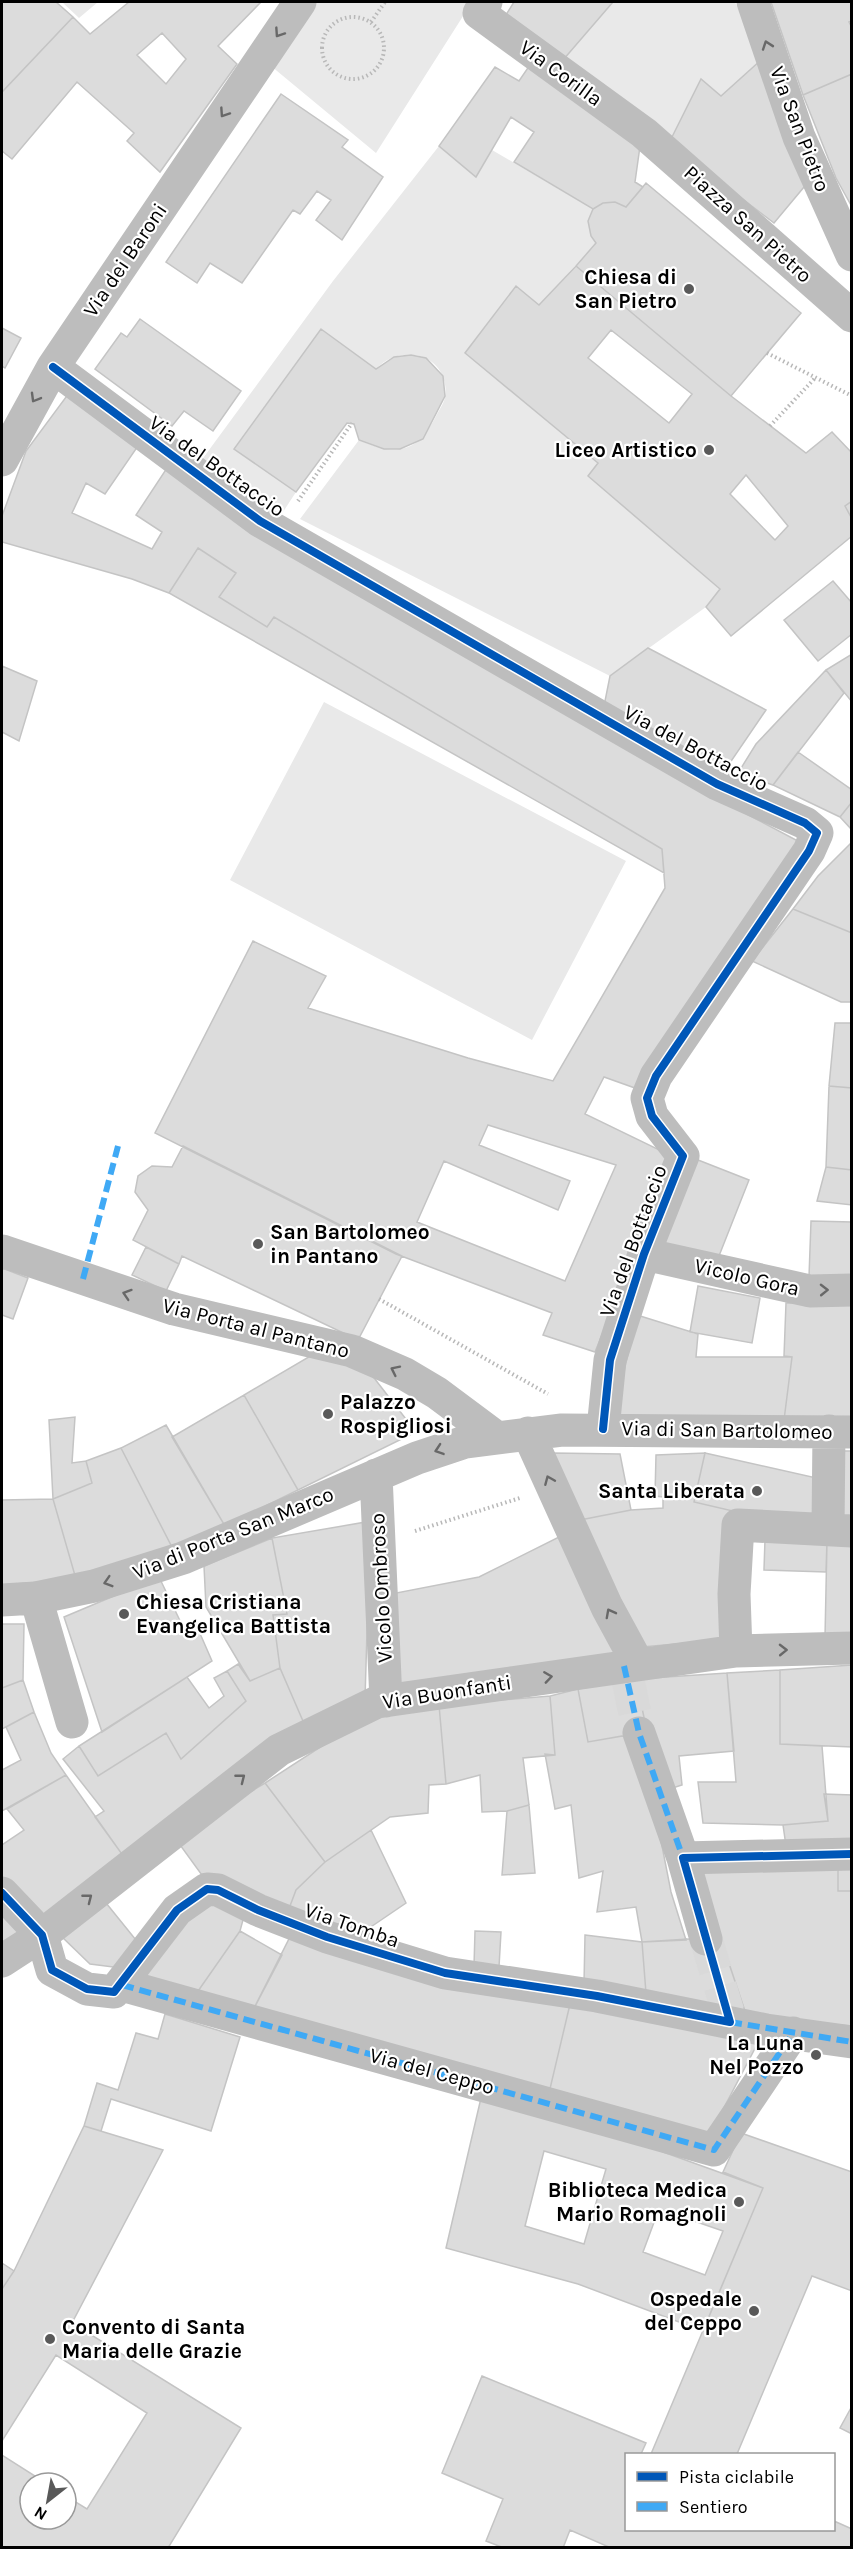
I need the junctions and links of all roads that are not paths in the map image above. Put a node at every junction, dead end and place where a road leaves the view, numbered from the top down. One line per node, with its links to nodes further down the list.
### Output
1 (300, 2): 7 (street, Via dei Baroni, one-way to 7)
2 (753, 2): 5 (street, Via San Pietro, one-way to 2)
3 (482, 7): 4 (street, Via Corilla)
4 (644, 133): 6 (street, Piazza San Pietro)
5 (852, 255)
6 (852, 316)
7 (53, 367): 8 (street, Via dei Baroni, one-way to 8); 10 (street, Via del Bottaccio)
8 (2, 460)
9 (2, 1251): 15 (street, Via Porta al Pantano, one-way to 9)
10 (644, 1254): 11 (street, Vicolo Gora, one-way to 11); 12 (street, Via del Bottaccio)
11 (852, 1290)
12 (603, 1429): 13 (street, Via di San Bartolomeo); 14 (street, Via di San Bartolomeo)
13 (840, 1432): 17 (street)
14 (528, 1433): 15 (street, Via di San Bartolomeo); 22 (street, one-way to 14)
15 (496, 1437): 16 (street, Via di Porta San Marco, one-way to 16)
16 (367, 1479): 18 (street, Via di Porta San Marco, one-way to 18); 23 (street, Vicolo Ombroso)
17 (840, 1530): 21 (street)
18 (36, 1598): 19 (street, Via di Porta San Marco); 24 (street)
19 (2, 1600)
20 (852, 1648): 21 (street, Via Buonfanti, one-way to 20)
21 (736, 1651): 22 (street, Via Buonfanti)
22 (630, 1670): 23 (street, Via Buonfanti, one-way to 22)
23 (386, 1701): 29 (street, Via Buonfanti, one-way to 23)
24 (72, 1722)
25 (639, 1733): 27 (street)
26 (852, 1854): 27 (street)
27 (683, 1858): 30 (street)
28 (2, 1893): 29 (street)
29 (42, 1935): 31 (street, Via Buonfanti); 32 (street)
30 (706, 1939)
31 (2, 1960)
32 (122, 1985): 33 (street, Via Tomba); 33 (street, Via del Ceppo)
33 (793, 2033): 34 (street)
34 (852, 2042)

